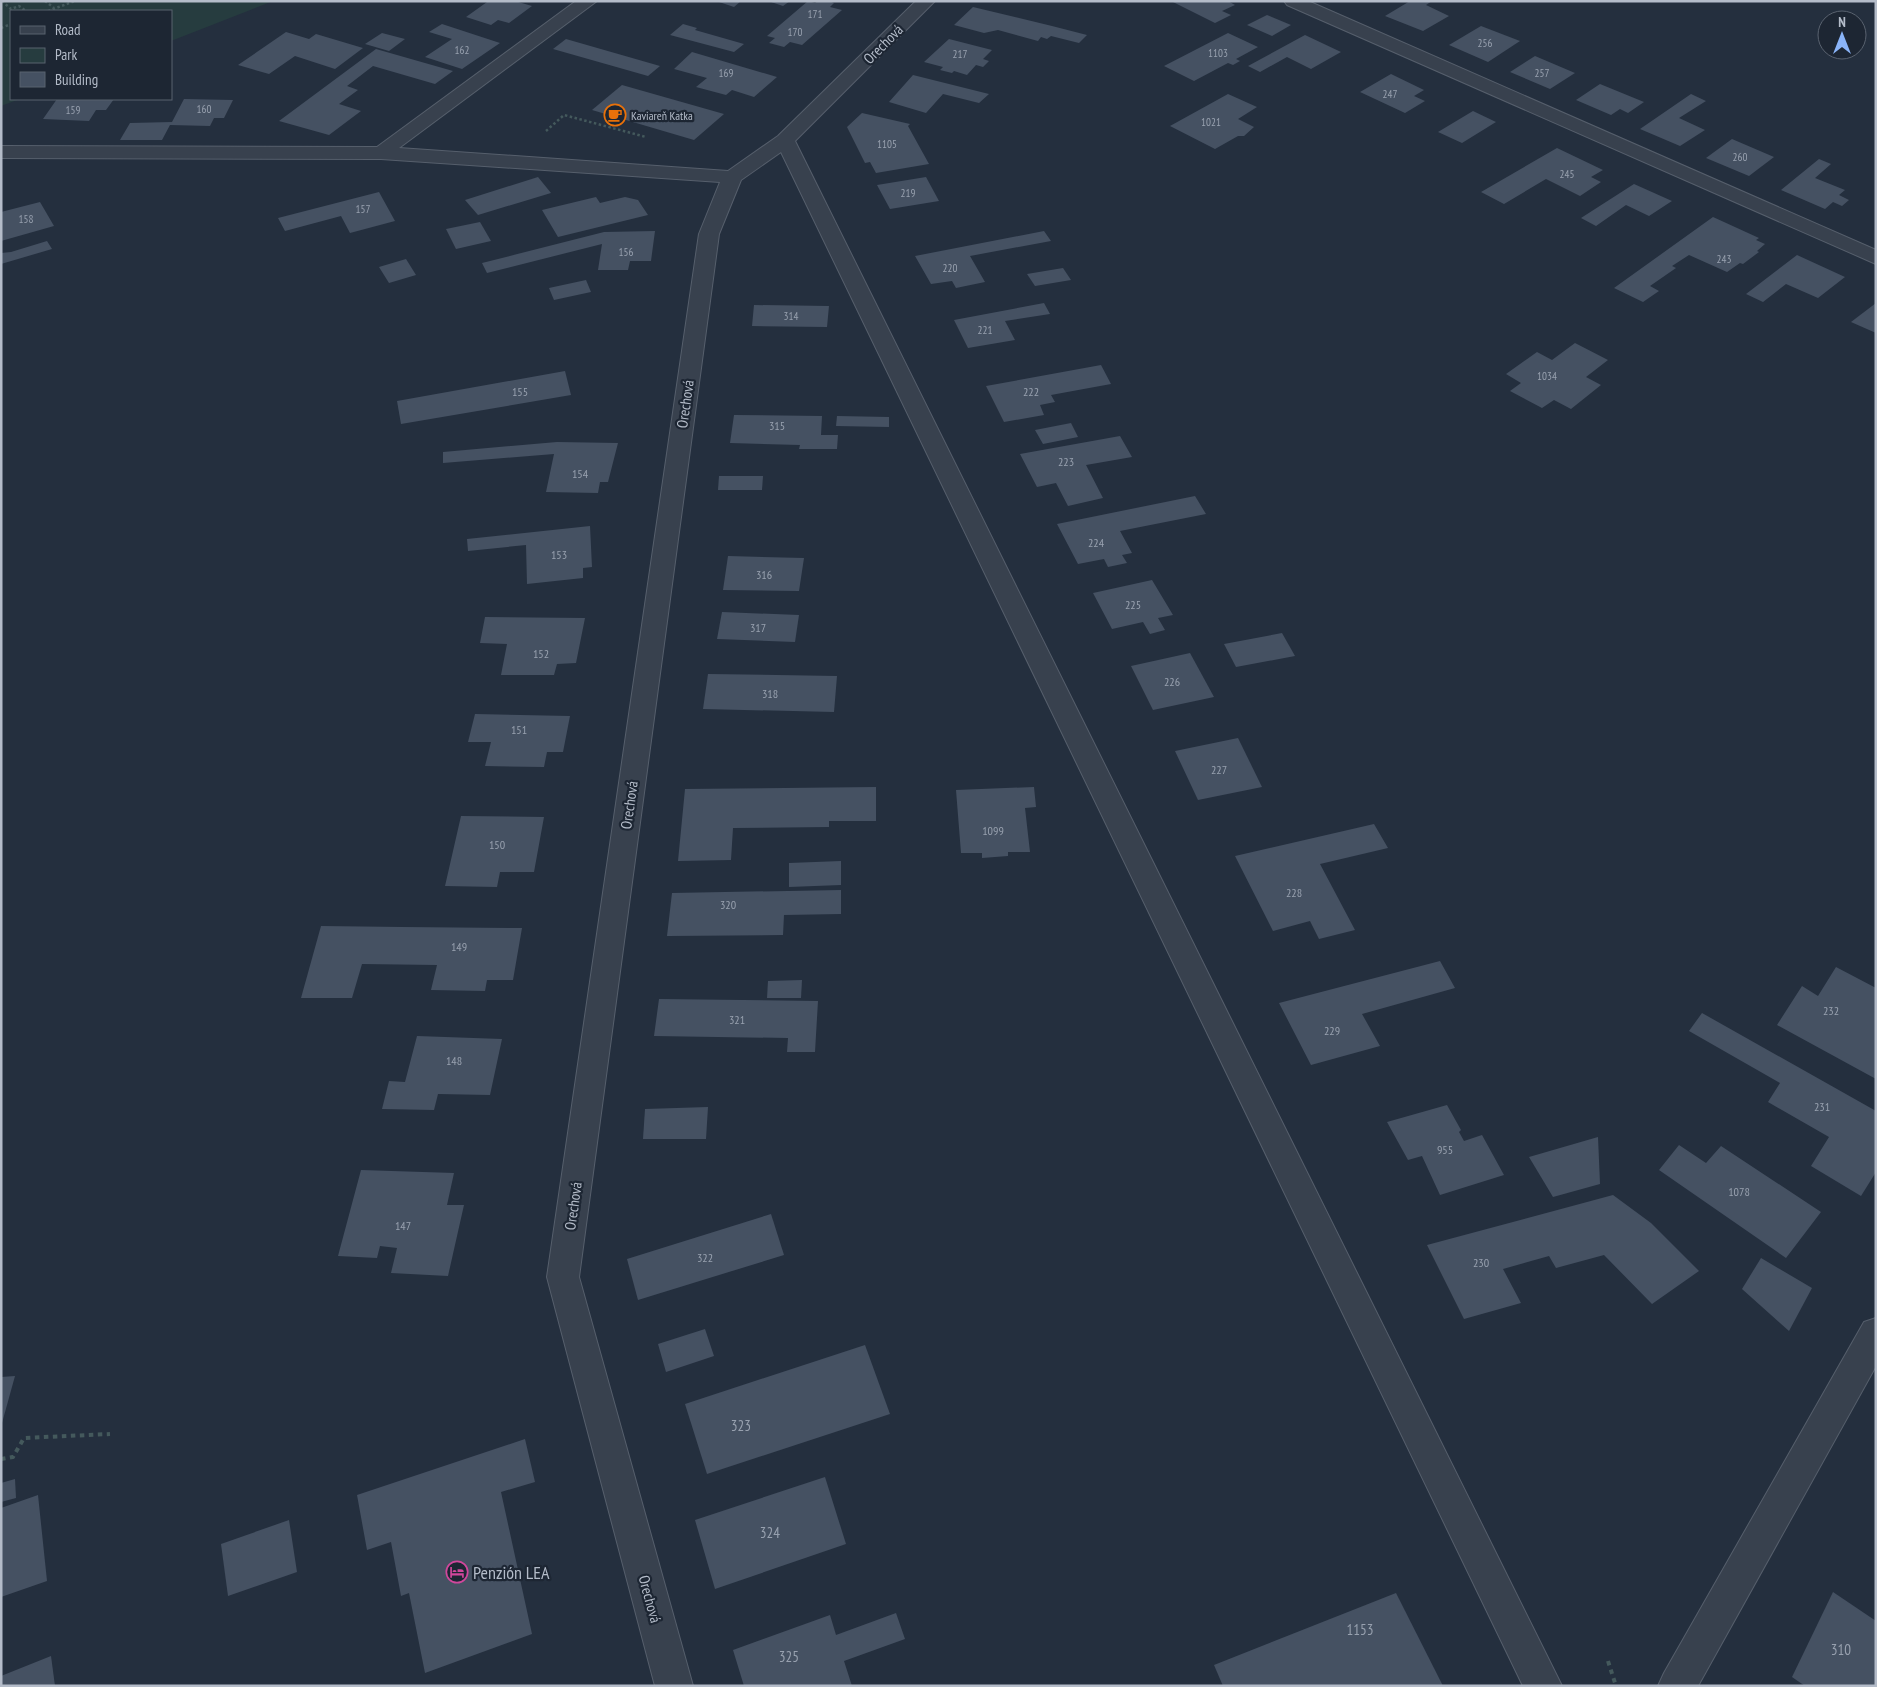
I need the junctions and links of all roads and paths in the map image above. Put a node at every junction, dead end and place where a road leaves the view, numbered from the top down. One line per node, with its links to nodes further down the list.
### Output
1 (2, 1): 8 (path)
2 (45, 1): 7 (path)
3 (75, 1): 7 (path)
4 (588, 1): 12 (street)
5 (926, 1): 10 (street, Orechová)
6 (1293, 1): 14 (street)
7 (54, 9): 9 (path)
8 (25, 10)
9 (51, 10)
10 (785, 140): 13 (street, Orechová); 20 (street)
11 (1, 152): 12 (street)
12 (381, 153): 13 (street)
13 (732, 176): 19 (street, Orechová)
14 (1876, 258)
15 (1876, 1333): 22 (street)
16 (110, 1434): 17 (path)
17 (1, 1459)
18 (1608, 1661): 21 (path)
19 (674, 1686)
20 (1543, 1686)
21 (1616, 1686)
22 (1677, 1686)

